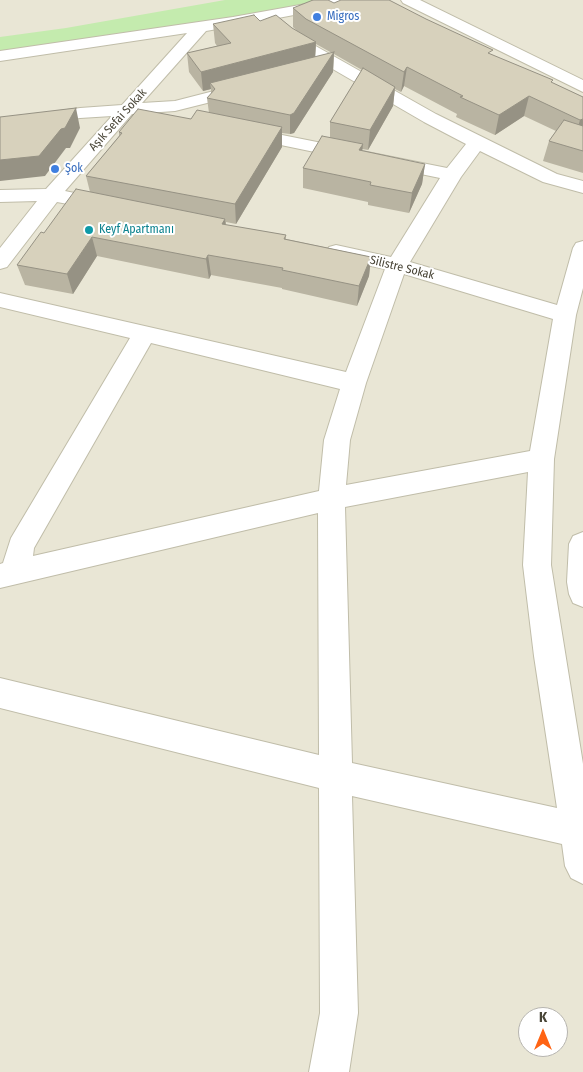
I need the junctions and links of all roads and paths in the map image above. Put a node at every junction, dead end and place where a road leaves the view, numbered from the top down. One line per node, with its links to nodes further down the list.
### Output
1 (352, 0): 3 (street)
2 (401, 3): 8 (street); 11 (street)
3 (266, 16): 4 (street); 6 (street)
4 (201, 27): 5 (street); 12 (street, Aşık Sefai Sokak)
5 (0, 56)
6 (335, 64): 7 (street); 16 (street)
7 (316, 68)
8 (575, 78): 10 (street)
9 (260, 84): 12 (street)
10 (583, 88)
11 (583, 101)
12 (128, 109): 13 (street); 14 (street); 19 (street, Aşık Sefai Sokak)
13 (185, 121)
14 (0, 125)
15 (232, 130): 17 (street)
16 (477, 142): 17 (street); 18 (street)
17 (452, 175): 25 (street)
18 (583, 187)
19 (52, 195): 20 (street); 21 (street); 24 (street, Aşık Sefai Sokak)
20 (0, 196)
21 (119, 208)
22 (583, 248): 27 (street)
23 (321, 249): 25 (street, Silistre Sokak)
24 (0, 262)
25 (397, 265): 27 (street, Silistre Sokak); 29 (street)
26 (0, 300): 28 (street)
27 (565, 316): 30 (street)
28 (145, 333): 29 (street); 33 (street)
29 (354, 383): 31 (street)
30 (542, 459): 31 (street); 37 (street)
31 (331, 499): 33 (street); 36 (street)
32 (583, 544): 34 (street)
33 (4, 576)
34 (583, 594)
35 (0, 693): 36 (street)
36 (336, 776): 37 (street); 39 (street)
37 (577, 830): 38 (street)
38 (583, 866)
39 (329, 1072)

